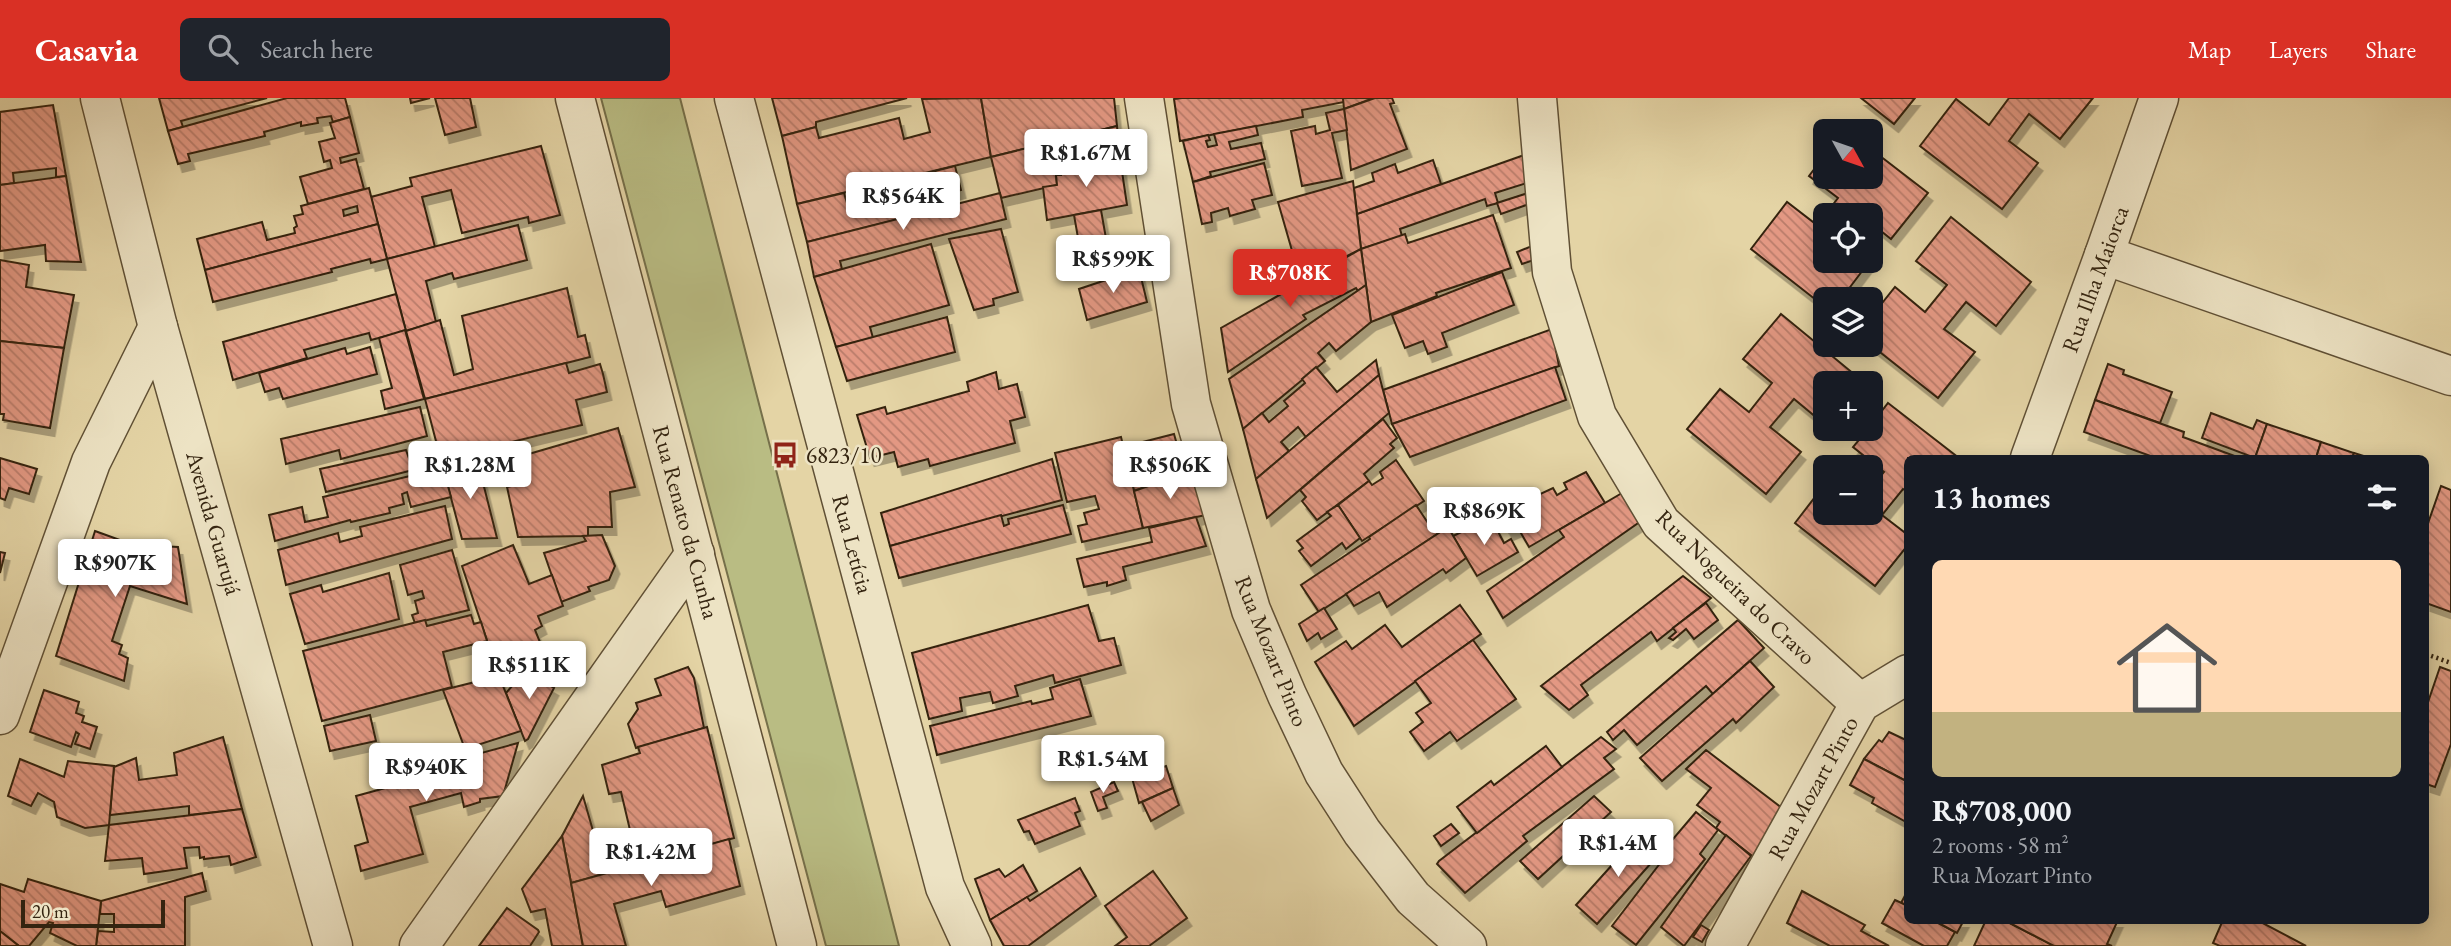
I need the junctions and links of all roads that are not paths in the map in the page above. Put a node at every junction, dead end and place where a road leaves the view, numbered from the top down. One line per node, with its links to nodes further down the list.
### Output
1 (100, 98): 8 (street, Avenida Guarujá)
2 (575, 98): 11 (street, Rua Renato da Cunha)
3 (734, 98): 18 (street, Rua Letícia)
4 (1144, 98): 19 (street, Rua Mozart Pinto)
5 (1537, 98): 13 (street, Rua Nogueira do Cravo)
6 (2159, 98): 7 (street, Rua Ilha Maiorca)
7 (2105, 255): 9 (street); 10 (street, Rua Ilha Maiorca)
8 (159, 327): 14 (street); 15 (street, Avenida Guarujá)
9 (2451, 376)
10 (2031, 455)
11 (695, 554): 16 (street); 17 (street, Rua Renato da Cunha)
12 (1904, 676): 13 (street)
13 (1860, 703): 20 (street, Rua Mozart Pinto)
14 (0, 715)
15 (333, 946)
16 (419, 946)
17 (797, 946)
18 (972, 946)
19 (1468, 946)
20 (1724, 946)

